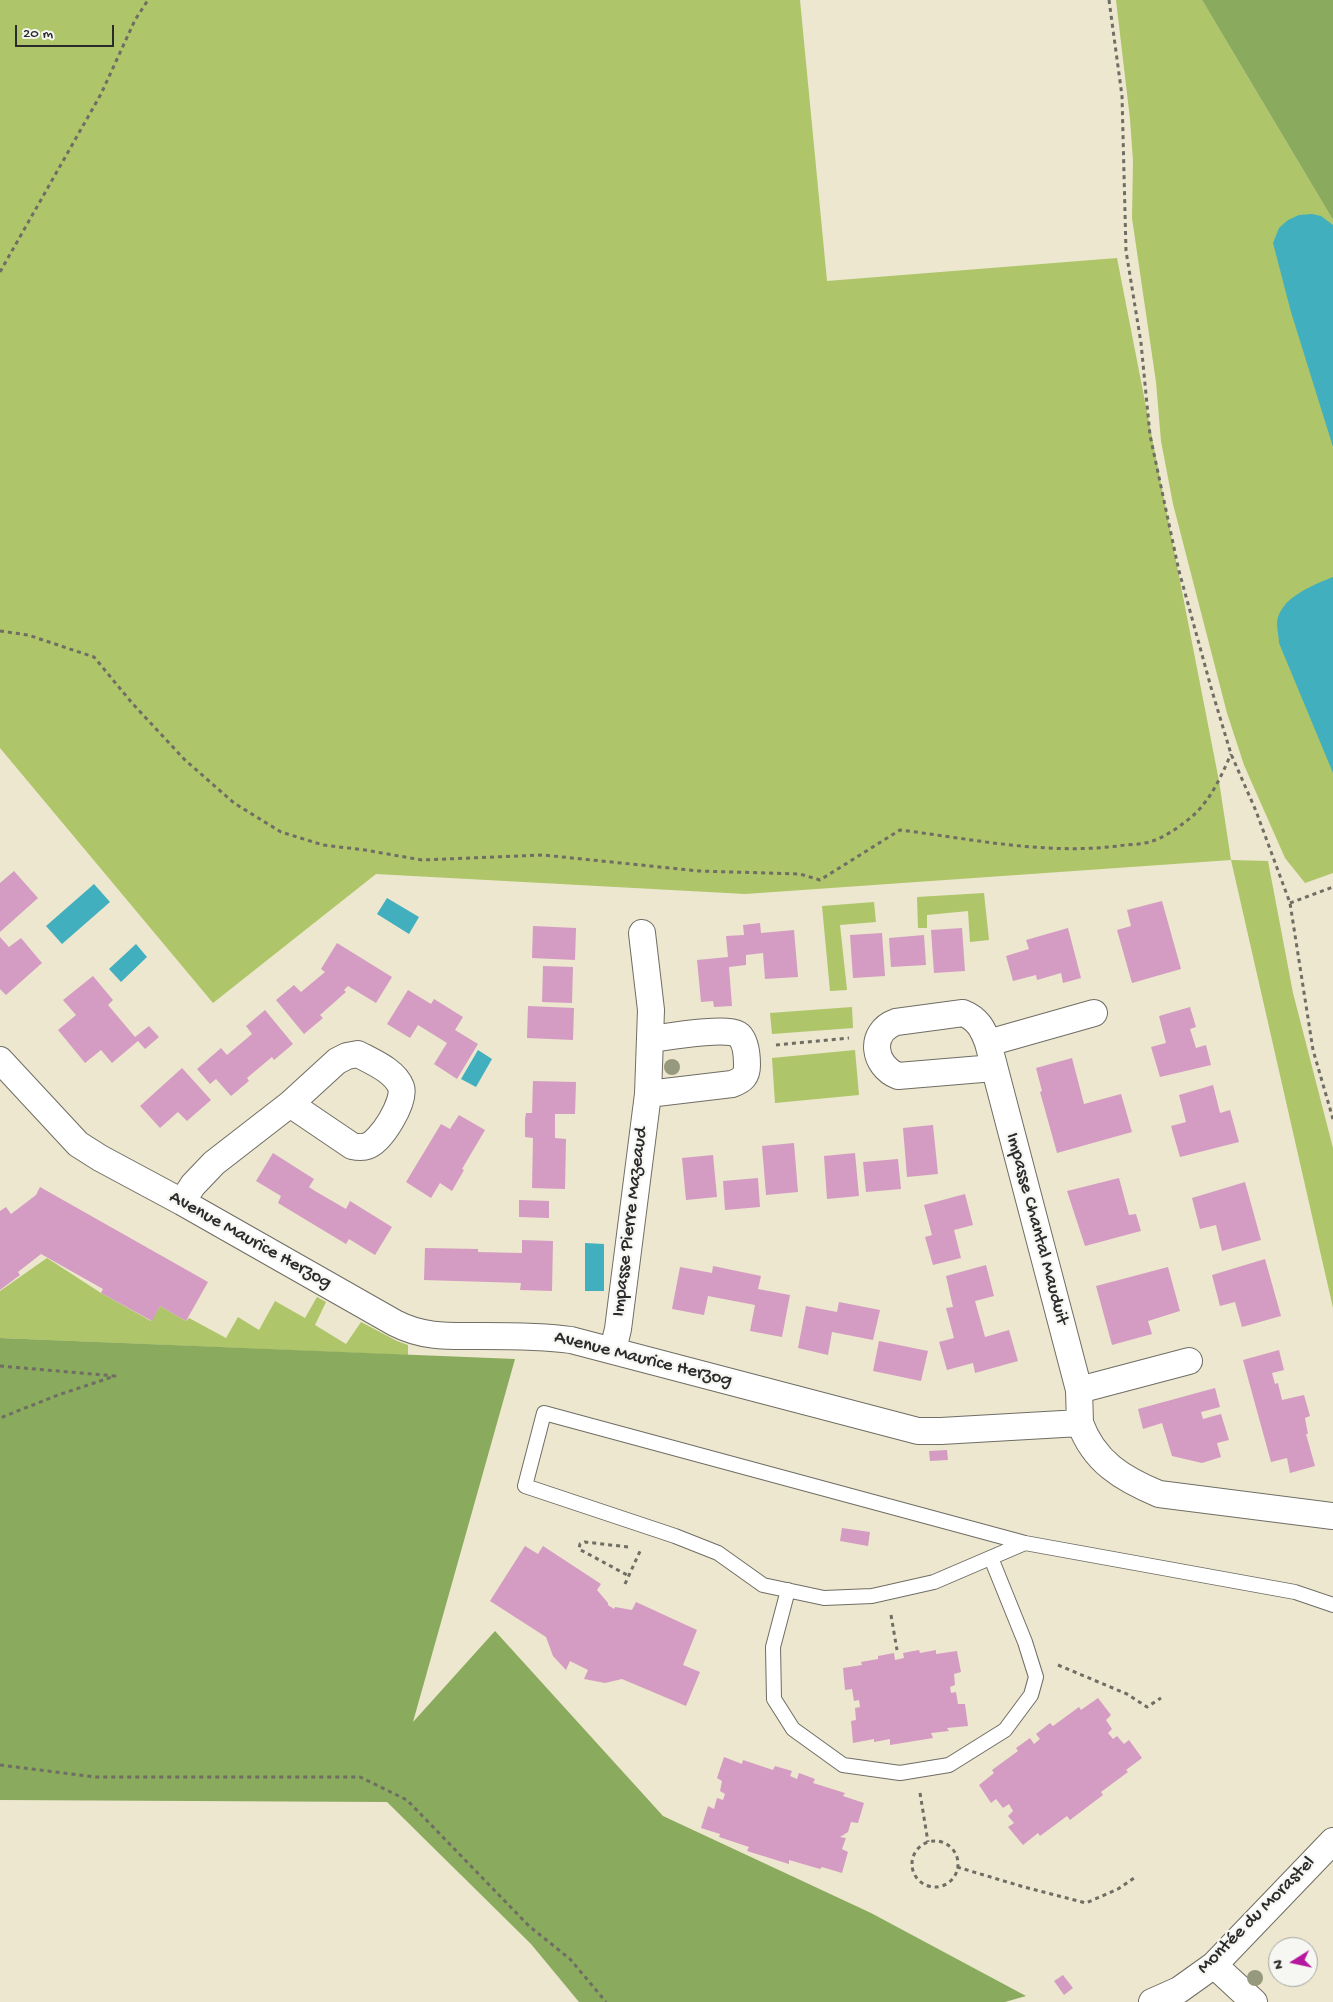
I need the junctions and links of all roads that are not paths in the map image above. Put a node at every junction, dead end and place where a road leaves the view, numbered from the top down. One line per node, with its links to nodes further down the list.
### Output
1 (642, 933): 3 (street, Impasse Pierre Mazeaud)
2 (1094, 1013): 4 (street)
3 (651, 1039): 6 (street, Impasse Pierre Mazeaud); 6 (street)
4 (990, 1055): 4 (street, Impasse Chantal Mauduit); 11 (street, Impasse Chantal Mauduit)
5 (0, 1060): 8 (street, Avenue Maurice Herzog)
6 (648, 1094): 9 (street, Impasse Pierre Mazeaud)
7 (290, 1104): 8 (street)
8 (182, 1202): 9 (street, Avenue Maurice Herzog)
9 (613, 1350): 12 (street, Avenue Maurice Herzog)
10 (1189, 1361): 11 (street)
11 (1079, 1390): 12 (street, Impasse Chantal Mauduit)
12 (1080, 1423): 13 (street)
13 (1333, 1516)
14 (1025, 1543): 15 (lane); 16 (lane); 17 (lane)
15 (991, 1558): 16 (lane); 16 (lane)
16 (788, 1590)
17 (1333, 1605)
18 (1333, 1841): 19 (street, Montée du Morastel)
19 (1214, 1965): 20 (street, Montée du Morastel); 21 (street)
20 (1152, 2002)
21 (1254, 2002)

